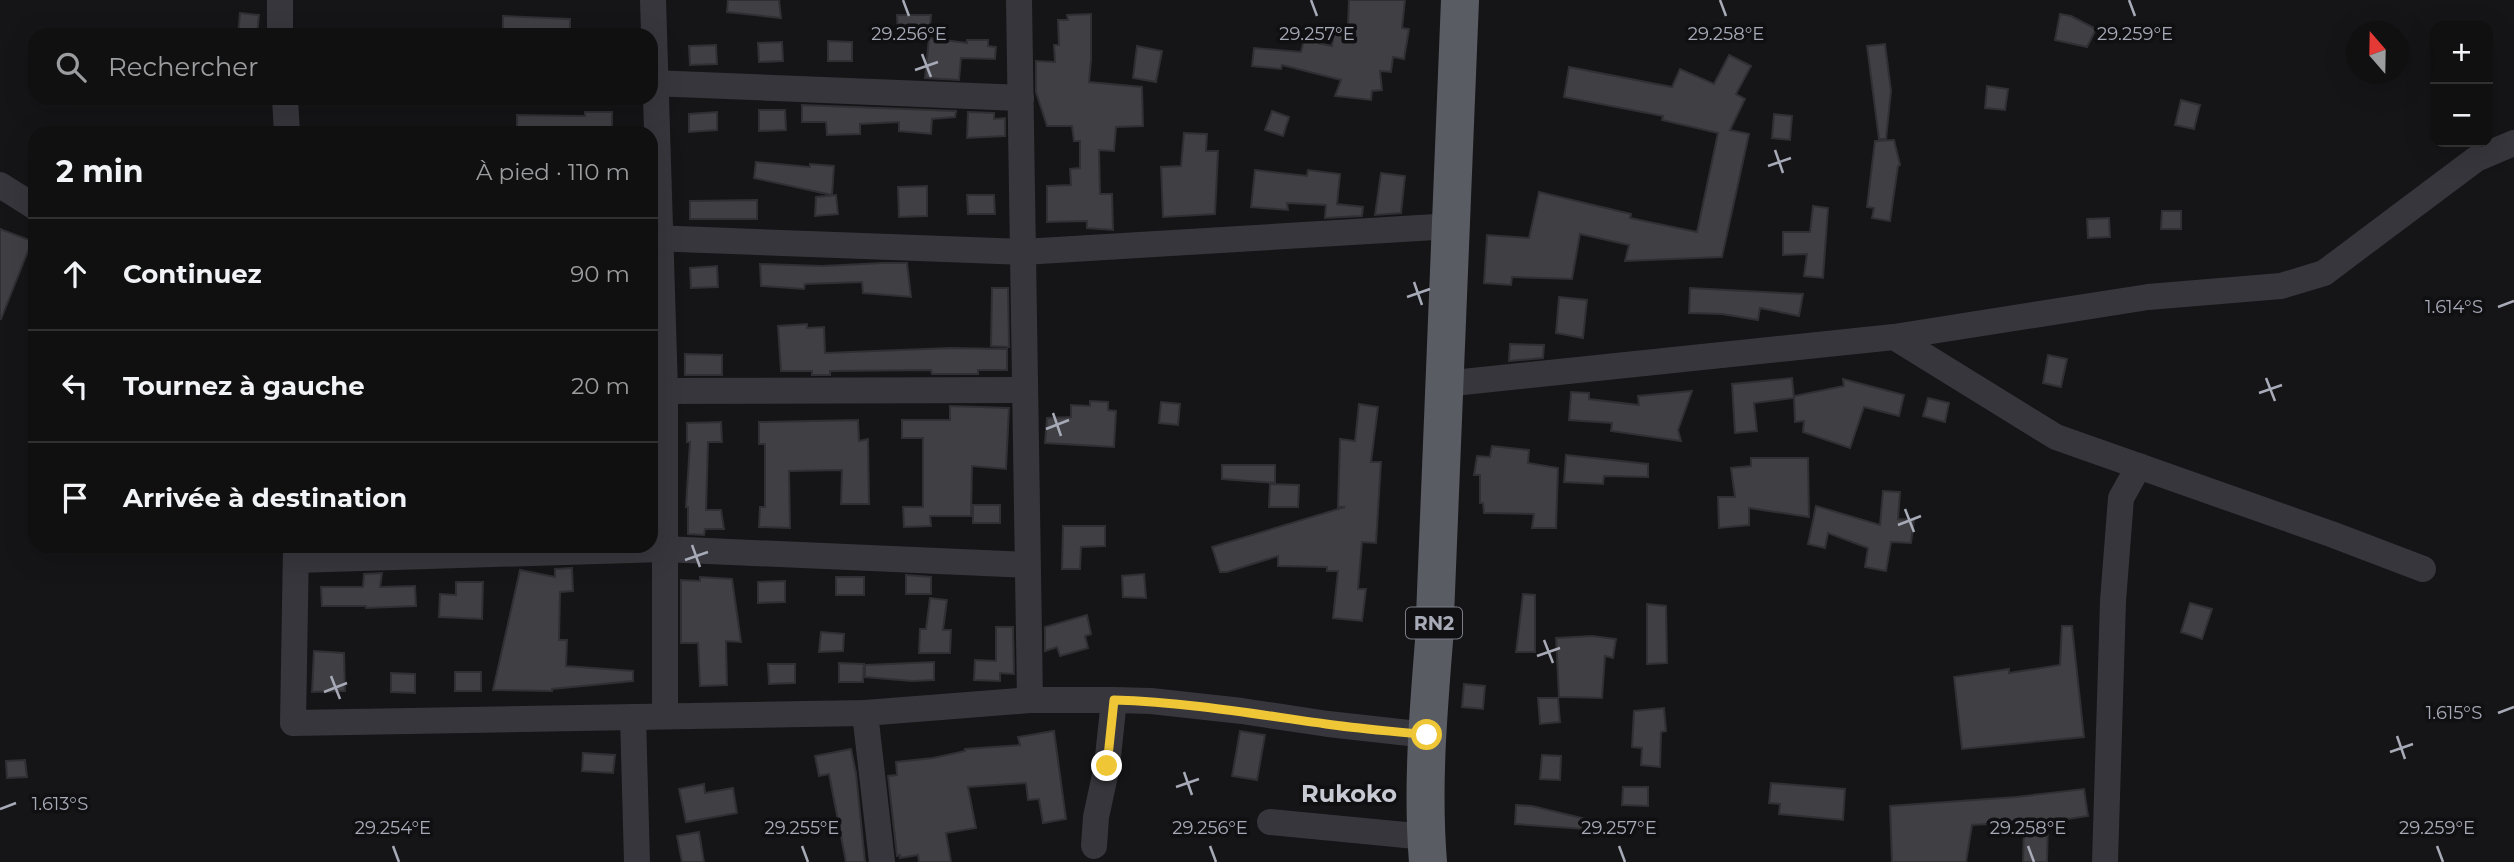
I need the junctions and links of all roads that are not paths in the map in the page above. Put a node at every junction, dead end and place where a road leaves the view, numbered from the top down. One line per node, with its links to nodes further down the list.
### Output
1 (280, 0): 5 (street)
2 (653, 0): 6 (street)
3 (1019, 0): 8 (street)
4 (1460, 0): 16 (highway, RN2)
5 (280, 28)
6 (653, 28)
7 (658, 83): 8 (street)
8 (1021, 97): 18 (street)
9 (285, 105): 11 (street)
10 (654, 105): 12 (street)
11 (287, 126)
12 (655, 126)
13 (2514, 143): 19 (street)
14 (0, 185): 15 (street)
15 (28, 203)
16 (1452, 226): 18 (street); 20 (highway, RN2)
17 (658, 238): 18 (street)
18 (1023, 252): 21 (street)
19 (1894, 337): 20 (street); 23 (street)
20 (1444, 384): 34 (highway, RN2)
21 (1025, 390): 22 (street); 27 (street)
22 (658, 391): 25 (street)
23 (2139, 466): 28 (street); 40 (street)
24 (658, 549): 25 (street)
25 (664, 549): 27 (street); 32 (street)
26 (296, 553): 33 (street)
27 (1027, 565): 29 (street)
28 (2423, 569)
29 (1030, 700): 30 (street); 31 (street)
30 (1114, 700): 34 (street); 36 (street)
31 (865, 713): 32 (street); 39 (street)
32 (665, 716): 33 (street)
33 (633, 717): 38 (street)
34 (1427, 735): 37 (highway, RN2)
35 (1270, 822): 37 (street)
36 (1094, 846)
37 (1427, 850)
38 (637, 862)
39 (882, 862)
40 (2105, 862)

